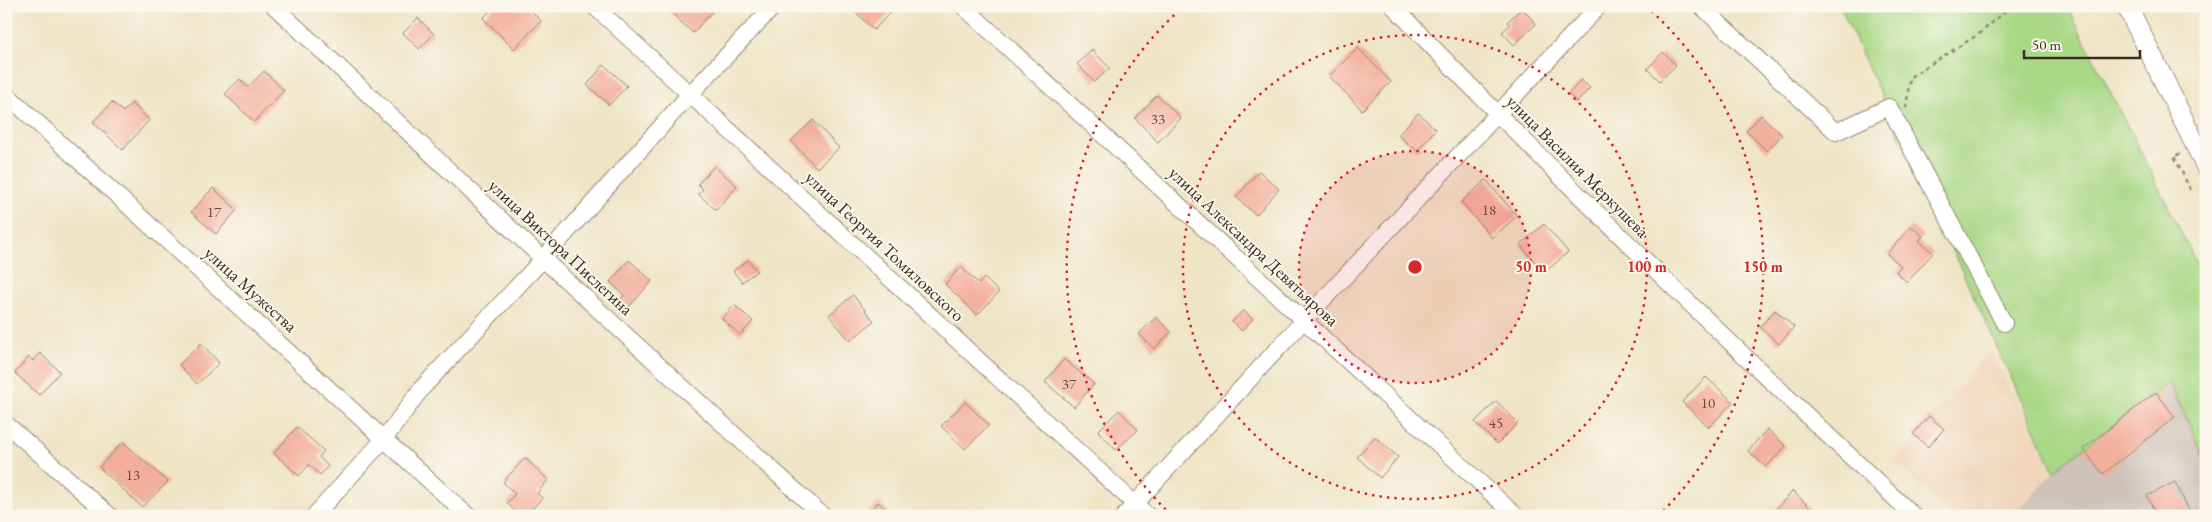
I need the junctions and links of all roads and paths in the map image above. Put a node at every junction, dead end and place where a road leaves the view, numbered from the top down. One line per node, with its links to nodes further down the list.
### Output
1 (274, 6): 15 (street, улица Виктора Пислегина)
2 (594, 6): 11 (street, улица Георгия Томиловского)
3 (774, 6): 11 (street)
4 (963, 6): 16 (street, улица Александра Девятьярова)
5 (1393, 6): 12 (street, улица Василия Меркушева)
6 (1600, 6): 12 (street)
7 (1701, 6): 13 (street)
8 (2011, 6): 13 (path)
9 (2127, 6): 14 (main road)
10 (6, 94): 19 (street, улица Мужества)
11 (690, 94): 15 (street); 20 (street, улица Георгия Томиловского)
12 (1498, 116): 16 (street); 28 (street, улица Василия Меркушева)
13 (1896, 120): 17 (street)
14 (2206, 166)
15 (543, 259): 19 (street); 24 (street, улица Виктора Пислегина)
16 (1305, 319): 20 (street); 27 (street, улица Александра Девятьярова)
17 (2004, 323)
18 (6, 424): 21 (street)
19 (385, 438): 22 (street); 23 (street, улица Мужества)
20 (1135, 504): 25 (street); 26 (street, улица Георгия Томиловского)
21 (110, 516)
22 (314, 516)
23 (468, 516)
24 (823, 516)
25 (1124, 516)
26 (1148, 516)
27 (1516, 516)
28 (1914, 516)

